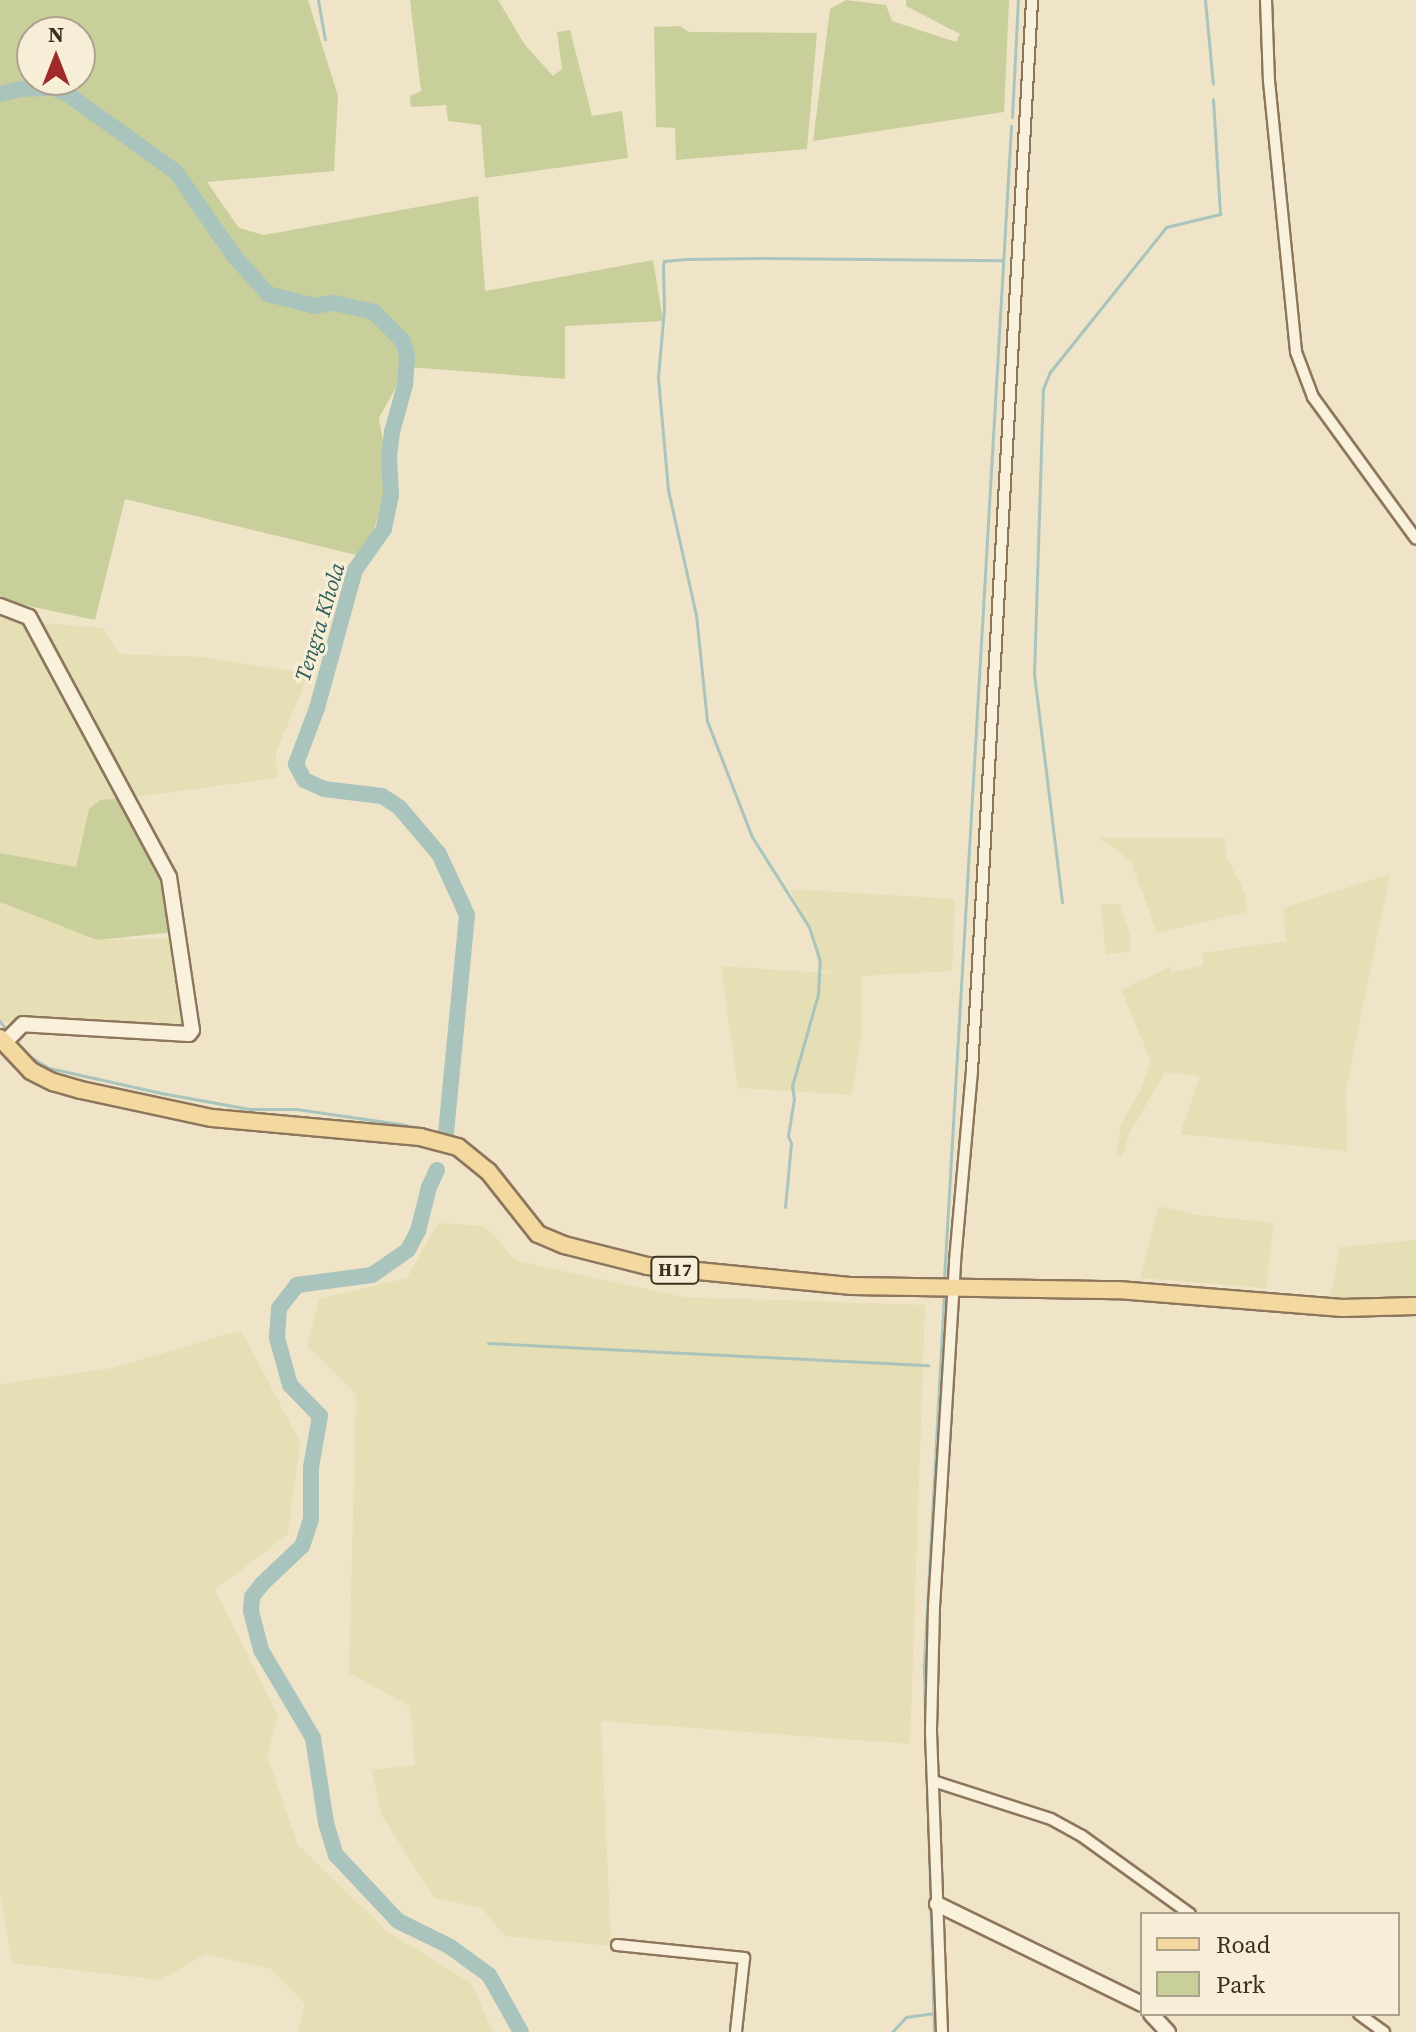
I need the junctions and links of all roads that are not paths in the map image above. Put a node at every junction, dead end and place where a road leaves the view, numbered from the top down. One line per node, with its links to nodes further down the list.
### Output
1 (1032, 0): 6 (street)
2 (1266, 0): 3 (street)
3 (1416, 539)
4 (0, 606): 5 (street)
5 (2, 1040): 6 (main road, H17)
6 (956, 1287): 7 (main road, H17); 8 (street)
7 (1416, 1306)
8 (933, 1781): 9 (street); 10 (street)
9 (937, 1904): 12 (street); 16 (street)
10 (1187, 1912)
11 (617, 1945): 15 (street)
12 (1140, 2003)
13 (1153, 2016): 17 (street)
14 (1362, 2016): 18 (street)
15 (736, 2032)
16 (942, 2032)
17 (1168, 2032)
18 (1384, 2032)

